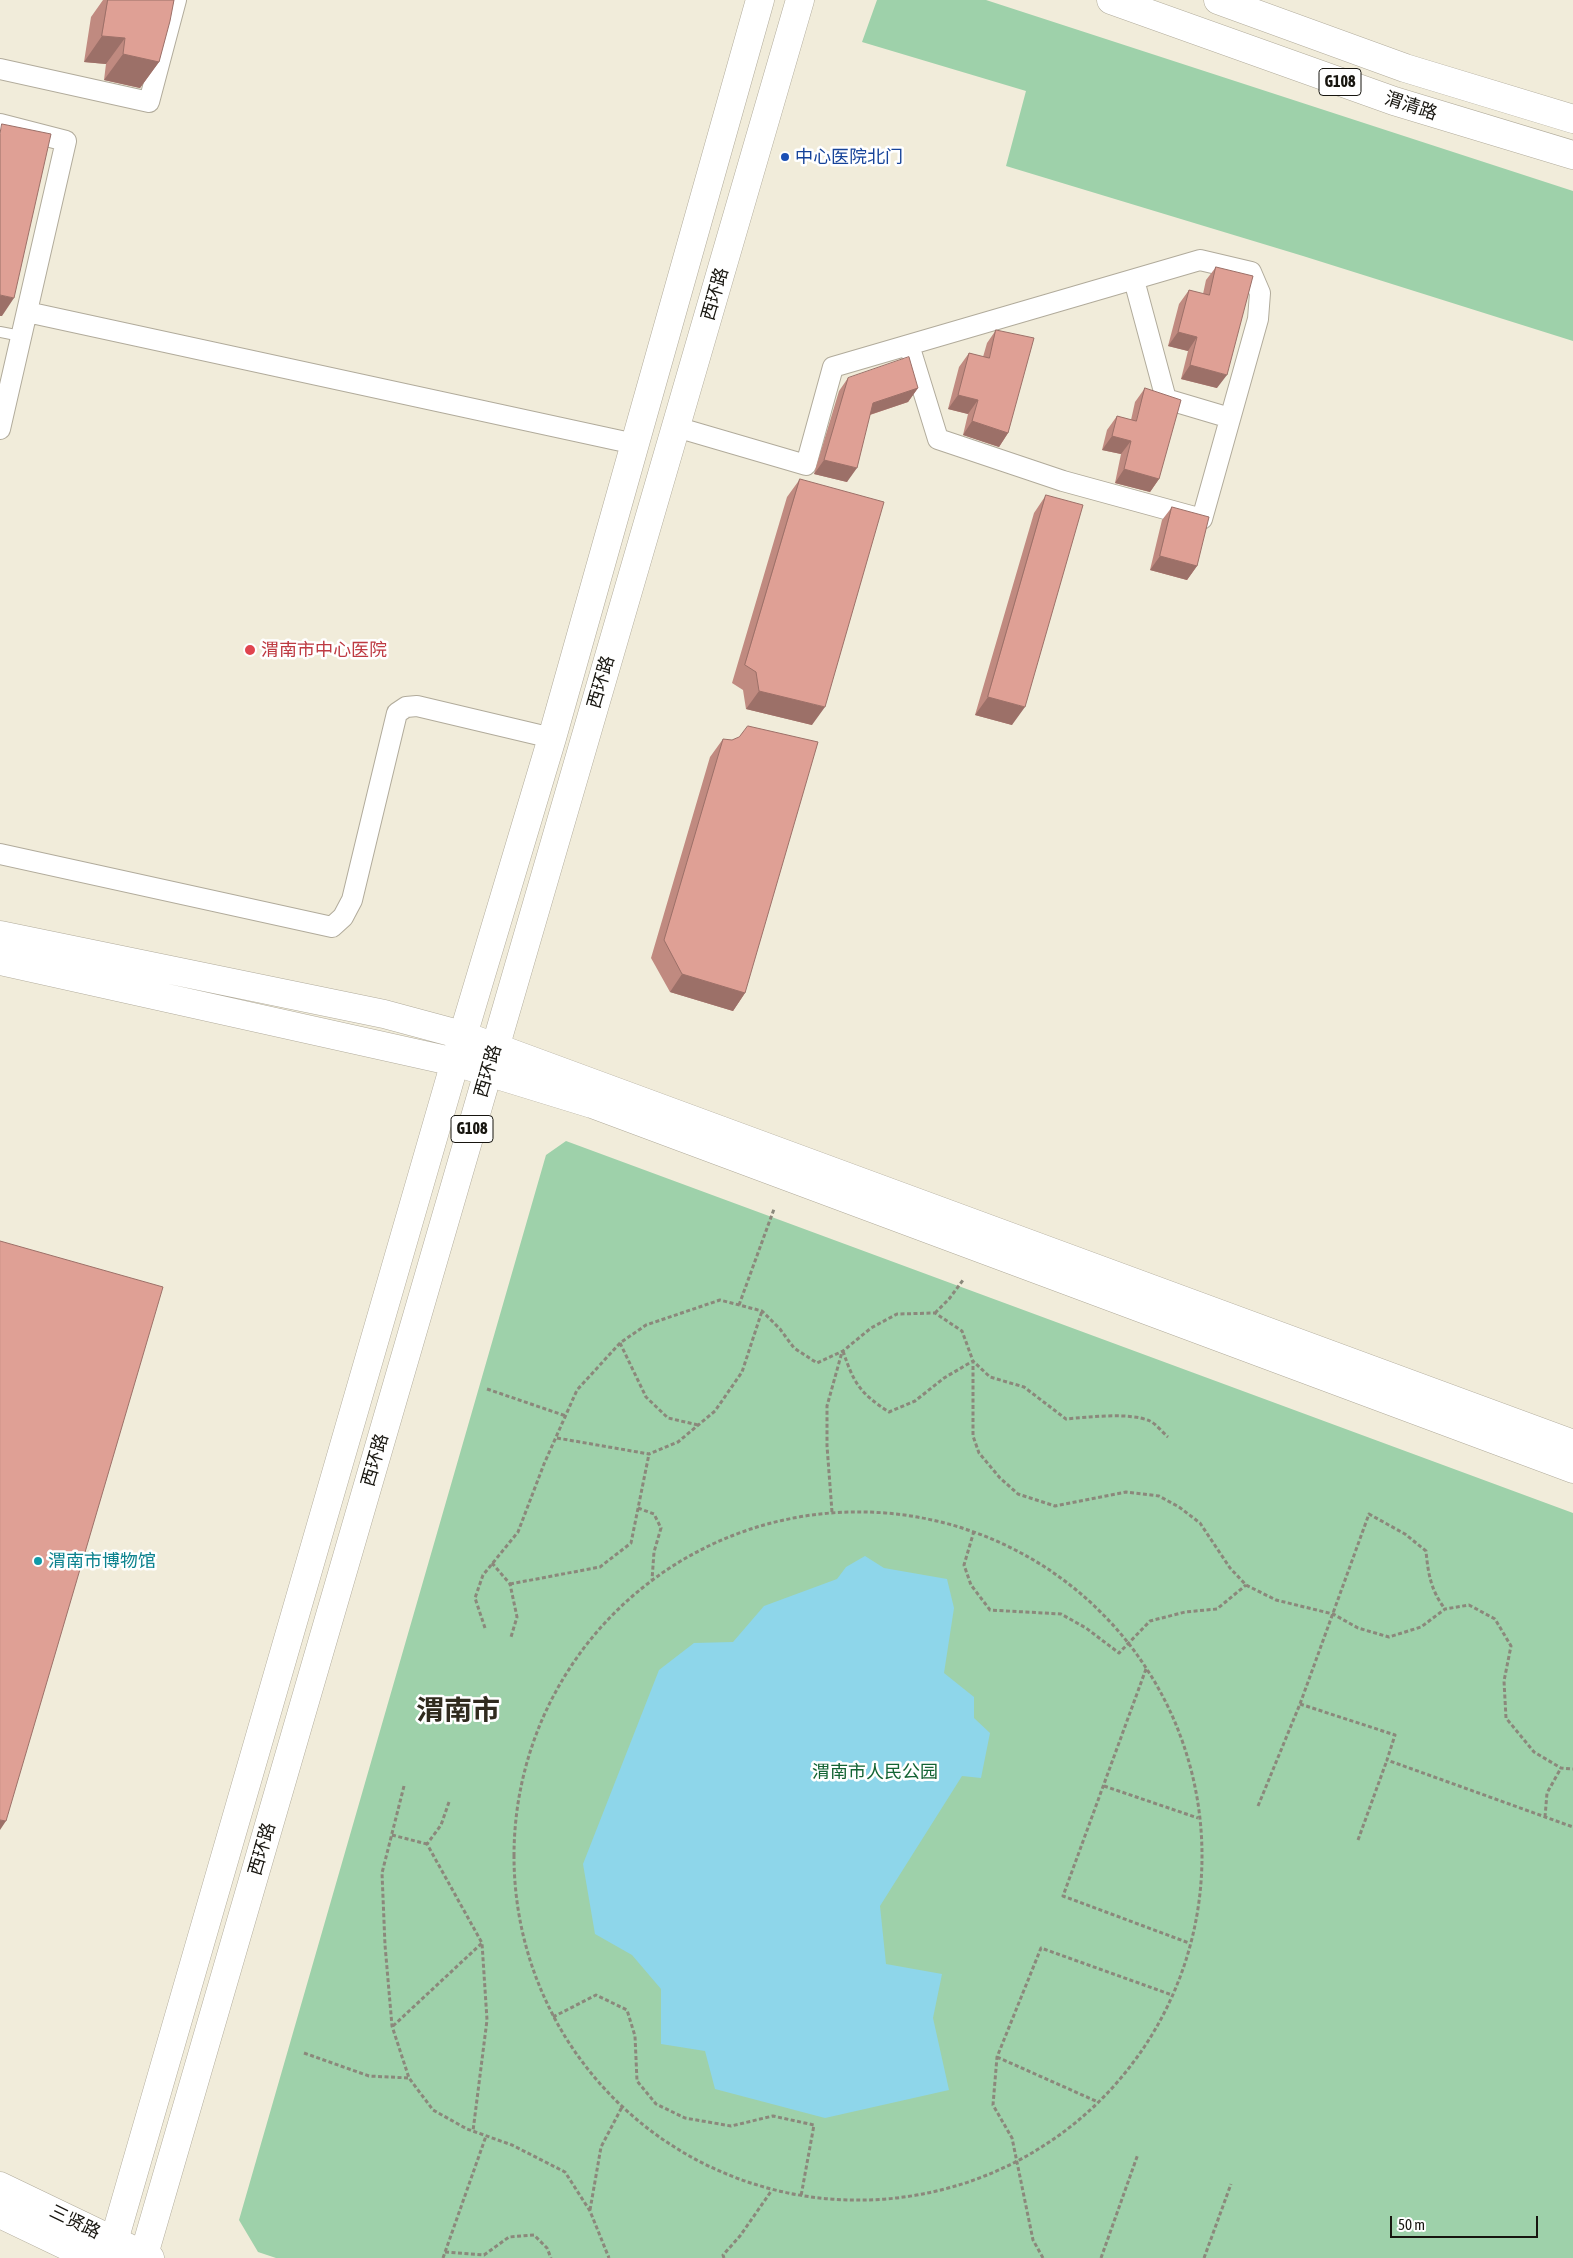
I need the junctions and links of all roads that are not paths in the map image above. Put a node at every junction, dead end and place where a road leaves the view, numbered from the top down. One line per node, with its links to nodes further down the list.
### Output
1 (176, 0): 6 (street)
2 (760, 0): 18 (main road, 西环路)
3 (800, 0): 16 (main road, 西环路 / G108)
4 (1111, 0): 9 (main road, 渭清路 / G108)
5 (1218, 0): 7 (main road, 渭清路 / G108)
6 (0, 69)
7 (1573, 119)
8 (0, 124): 11 (street)
9 (1573, 155)
10 (1134, 280): 14 (street); 15 (street); 15 (street)
11 (27, 312): 13 (street); 18 (street)
12 (0, 332): 13 (lane)
13 (21, 336): 17 (street)
14 (909, 345): 15 (street); 16 (street)
15 (1230, 418)
16 (676, 427): 24 (main road, 西环路 / G108)
17 (0, 429)
18 (635, 444): 19 (main road, 西环路)
19 (552, 738): 20 (street); 23 (main road, 西环路)
20 (0, 854)
21 (0, 936): 23 (main road)
22 (0, 961): 25 (main road)
23 (462, 1035): 24 (main road); 25 (main road, 西环路)
24 (492, 1059): 25 (main road); 26 (main road); 27 (main road); 31 (main road, 西环路 / G108)
25 (455, 1062): 30 (main road, 西环路)
26 (1573, 1444)
27 (1573, 1470)
28 (0, 2186): 30 (main road, 三贤路)
29 (0, 2214): 32 (main road, 三贤路)
30 (111, 2249): 31 (main road, 三贤路)
31 (146, 2257)
32 (92, 2258)

